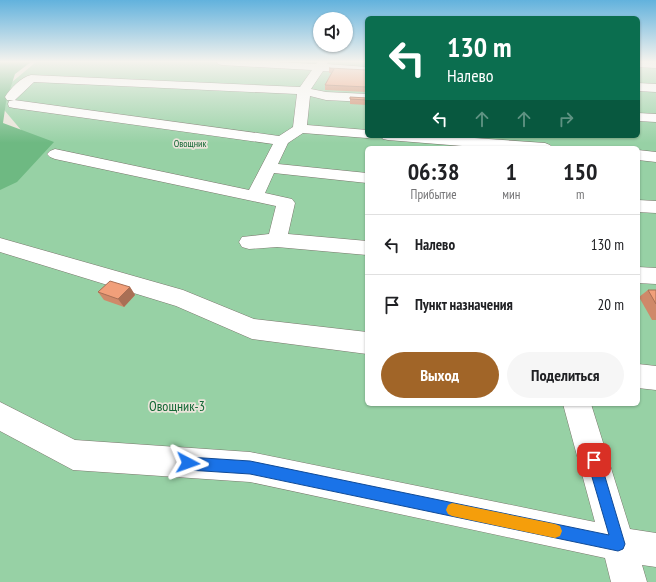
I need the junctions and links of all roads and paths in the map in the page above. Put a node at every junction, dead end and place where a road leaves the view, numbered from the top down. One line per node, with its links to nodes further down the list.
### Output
1 (18, 89): 10 (lane)
2 (265, 89): 3 (lane)
3 (304, 91): 4 (lane); 7 (lane)
4 (365, 98)
5 (640, 117): 6 (lane)
6 (656, 118)
7 (300, 129): 8 (lane); 10 (lane)
8 (365, 134)
9 (420, 138): 11 (lane)
10 (282, 141): 16 (lane)
11 (501, 143): 12 (lane)
12 (528, 146)
13 (55, 154): 18 (lane)
14 (640, 155): 15 (lane)
15 (656, 157)
16 (268, 168): 17 (lane); 18 (lane)
17 (365, 178)
18 (254, 197): 21 (lane)
19 (640, 206): 20 (lane)
20 (656, 207)
21 (277, 240): 22 (lane); 24 (lane)
22 (249, 242)
23 (0, 244): 27 (lane)
24 (365, 248)
25 (640, 275): 26 (lane)
26 (656, 276)
27 (365, 343)
28 (640, 376): 29 (lane)
29 (656, 378)
30 (578, 406): 32 (lane)
31 (0, 416): 32 (lane)
32 (618, 544): 33 (lane); 34 (lane)
33 (656, 550)
34 (629, 582)

